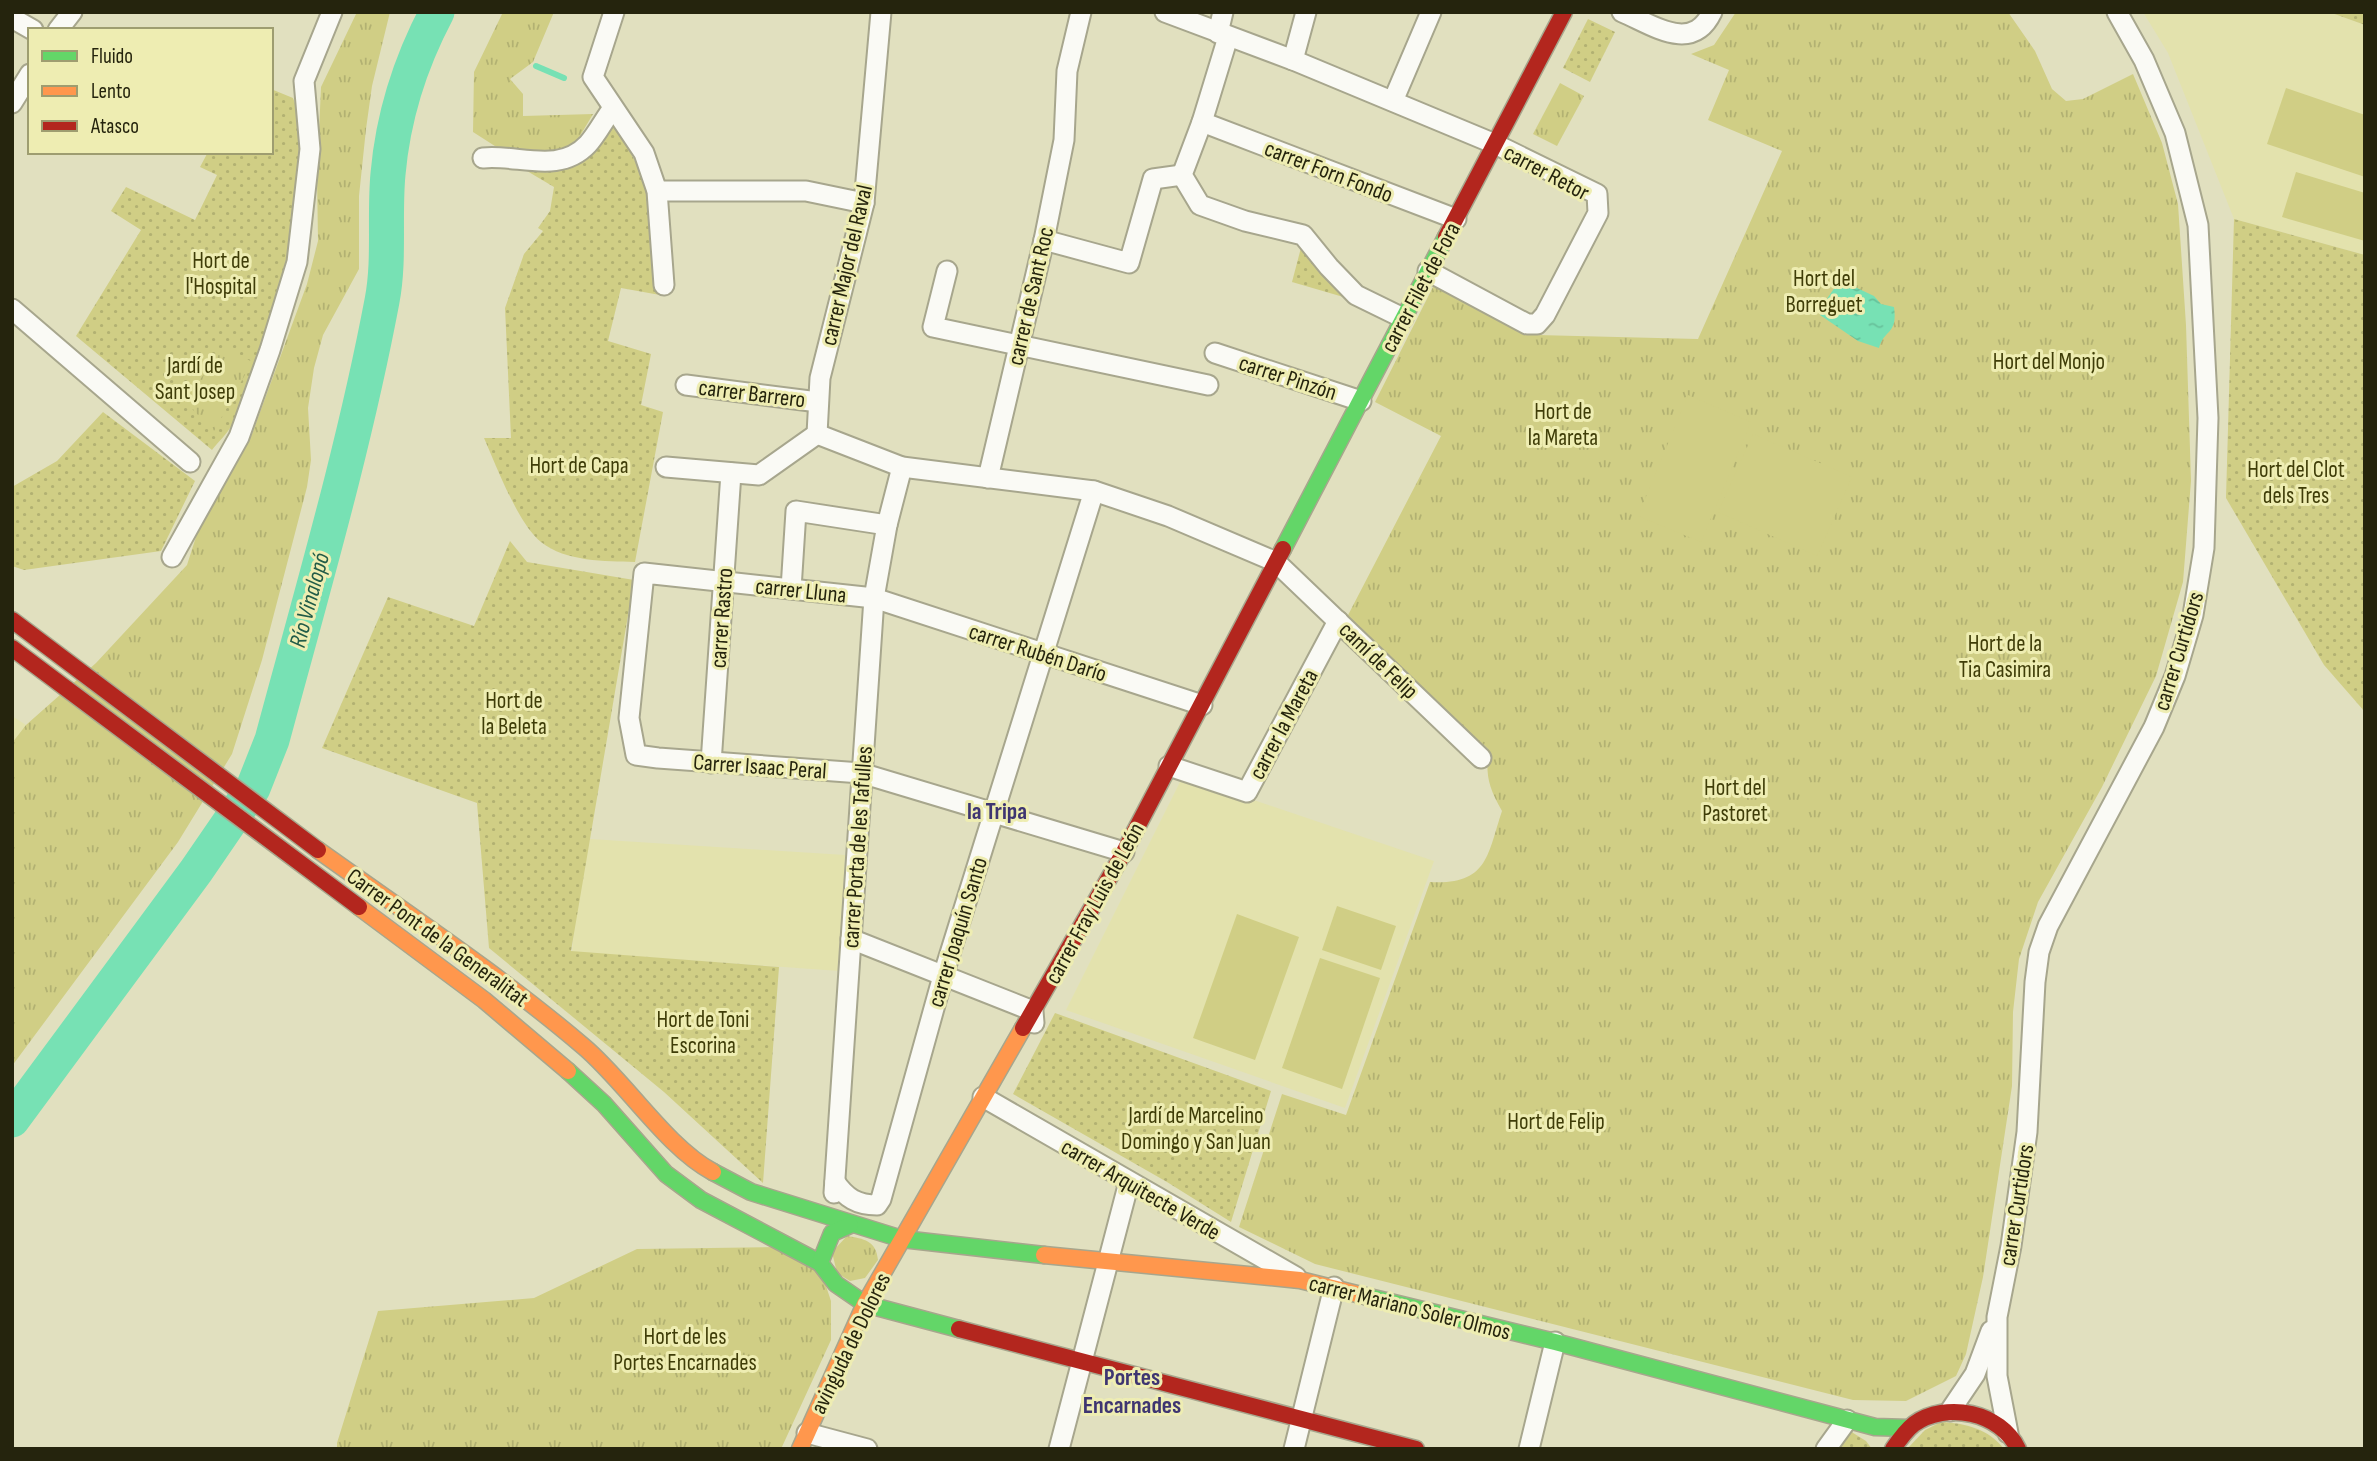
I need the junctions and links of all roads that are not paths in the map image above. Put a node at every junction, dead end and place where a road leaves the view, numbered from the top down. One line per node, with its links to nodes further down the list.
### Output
1 (72, 12): 16 (street)
2 (332, 12): 50 (street)
3 (614, 12): 22 (street)
4 (881, 12): 28 (street, carrer Major del Raval)
5 (1081, 12): 30 (street, carrer de Sant Roc)
6 (1165, 12): 17 (street, carrer Retor)
7 (1223, 12): 17 (street)
8 (1306, 12): 18 (street)
9 (1431, 12): 20 (street)
10 (1564, 12): 24 (main road, carrer Filet de Fora)
11 (1622, 12): 12 (street)
12 (1712, 12)
13 (2117, 12): 81 (street, carrer Curtidors)
14 (12, 18): 15 (street)
15 (30, 28)
16 (60, 28)
17 (1223, 35): 18 (street, carrer Retor); 23 (street)
18 (1293, 60): 20 (street, carrer Retor)
19 (28, 77): 21 (street)
20 (1393, 101): 24 (street, carrer Retor)
21 (12, 103)
22 (613, 108): 25 (street); 27 (street)
23 (1202, 122): 26 (street); 29 (street, carrer Forn Fondo)
24 (1495, 144): 29 (main road, carrer Filet de Fora); 32 (street, carrer Retor)
25 (483, 158)
26 (1182, 175): 30 (street); 35 (street)
27 (657, 191): 28 (street); 33 (street)
28 (864, 203): 41 (street, carrer Major del Raval)
29 (1456, 219): 32 (main road, carrer Filet de Fora)
30 (1044, 240): 36 (street, carrer de Sant Roc)
31 (947, 271): 36 (street)
32 (1428, 271): 35 (main road, carrer Filet de Fora)
33 (664, 285)
34 (12, 309): 43 (street)
35 (1403, 318): 40 (main road, carrer Filet de Fora)
36 (1019, 346): 39 (street); 47 (street, carrer de Sant Roc)
37 (1215, 353): 40 (street, carrer Pinzón)
38 (686, 385): 41 (street, carrer Barrero)
39 (1208, 385)
40 (1362, 401): 51 (main road, carrer Filet de Fora)
41 (818, 402): 42 (street, carrer Major del Raval)
42 (817, 434): 45 (street); 46 (street)
43 (190, 463)
44 (666, 467): 46 (street)
45 (902, 467): 47 (street); 49 (street, carrer Porta de les Tafulles)
46 (730, 473): 52 (street, carrer Rastro)
47 (988, 478): 48 (street)
48 (1094, 491): 51 (street); 58 (street, carrer Joaquín Santo)
49 (887, 525): 53 (street); 54 (street, carrer Porta de les Tafulles)
50 (172, 557)
51 (1276, 562): 56 (street, camí de Felip); 59 (main road, carrer Fray Luis de León)
52 (724, 583): 53 (street, carrer Lluna); 60 (street, carrer Lluna); 62 (street, carrer Rastro)
53 (791, 589): 54 (street, carrer Lluna)
54 (874, 598): 58 (street, carrer Rubén Darío); 64 (street, carrer Porta de les Tafulles)
55 (12, 620): 74 (main road, Carrer Pont de la Generalitat)
56 (1338, 621): 61 (street, camí de Felip); 63 (street, carrer la Mareta)
57 (14, 650): 77 (main road, Carrer Pont de la Generalitat)
58 (1044, 654): 59 (street, carrer Rubén Darío); 65 (street, carrer Joaquín Santo)
59 (1202, 705): 63 (main road, carrer Fray Luis de León)
60 (636, 755): 62 (street, Carrer Isaac Peral)
61 (1481, 758)
62 (711, 762): 64 (street, Carrer Isaac Peral)
63 (1169, 766): 66 (main road, carrer Fray Luis de León)
64 (862, 774): 65 (street, Carrer Isaac Peral); 67 (street, carrer Porta de les Tafulles)
65 (993, 812): 66 (street, Carrer Isaac Peral); 68 (street, carrer Joaquín Santo)
66 (1124, 852): 69 (main road, carrer Fray Luis de León)
67 (851, 939): 68 (street); 72 (street, carrer Porta de les Tafulles)
68 (943, 976): 69 (street); 72 (street, carrer Joaquín Santo)
69 (1033, 1011): 70 (main road, carrer Fray Luis de León); 71 (street)
70 (983, 1097): 71 (street, carrer Arquitecte Verde); 75 (main road, carrer Fray Luis de León)
71 (1014, 1116): 73 (street, carrer Arquitecte Verde)
72 (835, 1182): 74 (street, carrer Porta de les Tafulles)
73 (1129, 1182): 76 (street); 78 (street, carrer Arquitecte Verde)
74 (850, 1225): 75 (main road, Carrer Pont de la Generalitat); 77 (main road)
75 (902, 1239): 76 (main road, carrer Mariano Soler Olmos); 80 (main road, avinguda de Dolores)
76 (1108, 1262): 78 (main road, carrer Mariano Soler Olmos); 83 (street)
77 (820, 1263): 80 (main road, Carrer Pont de la Generalitat)
78 (1300, 1280): 79 (main road, carrer Mariano Soler Olmos)
79 (1334, 1287): 82 (main road, carrer Mariano Soler Olmos); 85 (street)
80 (865, 1304): 83 (main road, Carrer Pont de la Generalitat); 88 (main road, avinguda de Dolores)
81 (1997, 1317): 84 (street, carrer Curtidors); 89 (street, carrer Curtidors)
82 (1555, 1342): 86 (main road, carrer Mariano Soler Olmos); 94 (street)
83 (1082, 1362): 85 (main road, Carrer Pont de la Generalitat); 91 (street)
84 (1950, 1411): 87 (main road); 89 (main road)
85 (1301, 1419): 92 (street); 93 (main road, Carrer Pont de la Generalitat)
86 (1847, 1420): 87 (main road, carrer Mariano Soler Olmos); 95 (street)
87 (1909, 1428): 96 (main road)
88 (803, 1441): 90 (street)
89 (2019, 1442)
90 (867, 1449)
91 (1059, 1449)
92 (1294, 1449)
93 (1416, 1449)
94 (1529, 1449)
95 (1826, 1449)
96 (1893, 1449)

